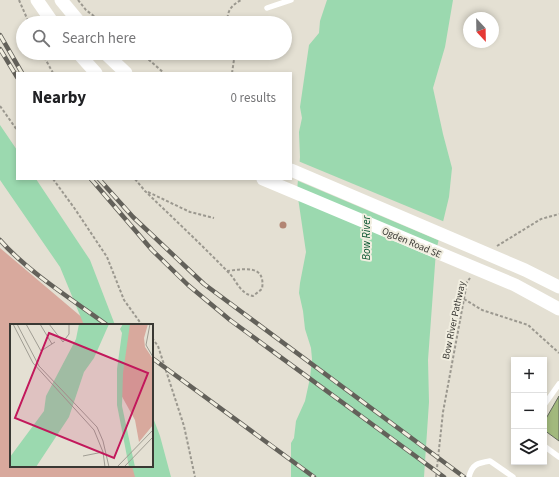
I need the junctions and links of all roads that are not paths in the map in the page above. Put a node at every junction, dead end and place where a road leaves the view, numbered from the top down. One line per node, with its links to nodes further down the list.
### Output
1 (37, 0): 5 (street)
2 (291, 0): 4 (lane)
3 (66, 2): 6 (street)
4 (267, 8)
5 (48, 16)
6 (75, 16)
7 (84, 60): 9 (street)
8 (112, 60): 10 (street)
9 (95, 72)
10 (125, 72)
11 (292, 170): 13 (street, Ogden Road SE)
12 (265, 180): 14 (street, Ogden Road SE)
13 (559, 287)
14 (559, 309)
15 (559, 384): 16 (lane)
16 (547, 401)
17 (547, 448): 18 (lane)
18 (559, 457)
19 (469, 477): 20 (lane)
20 (513, 477)

